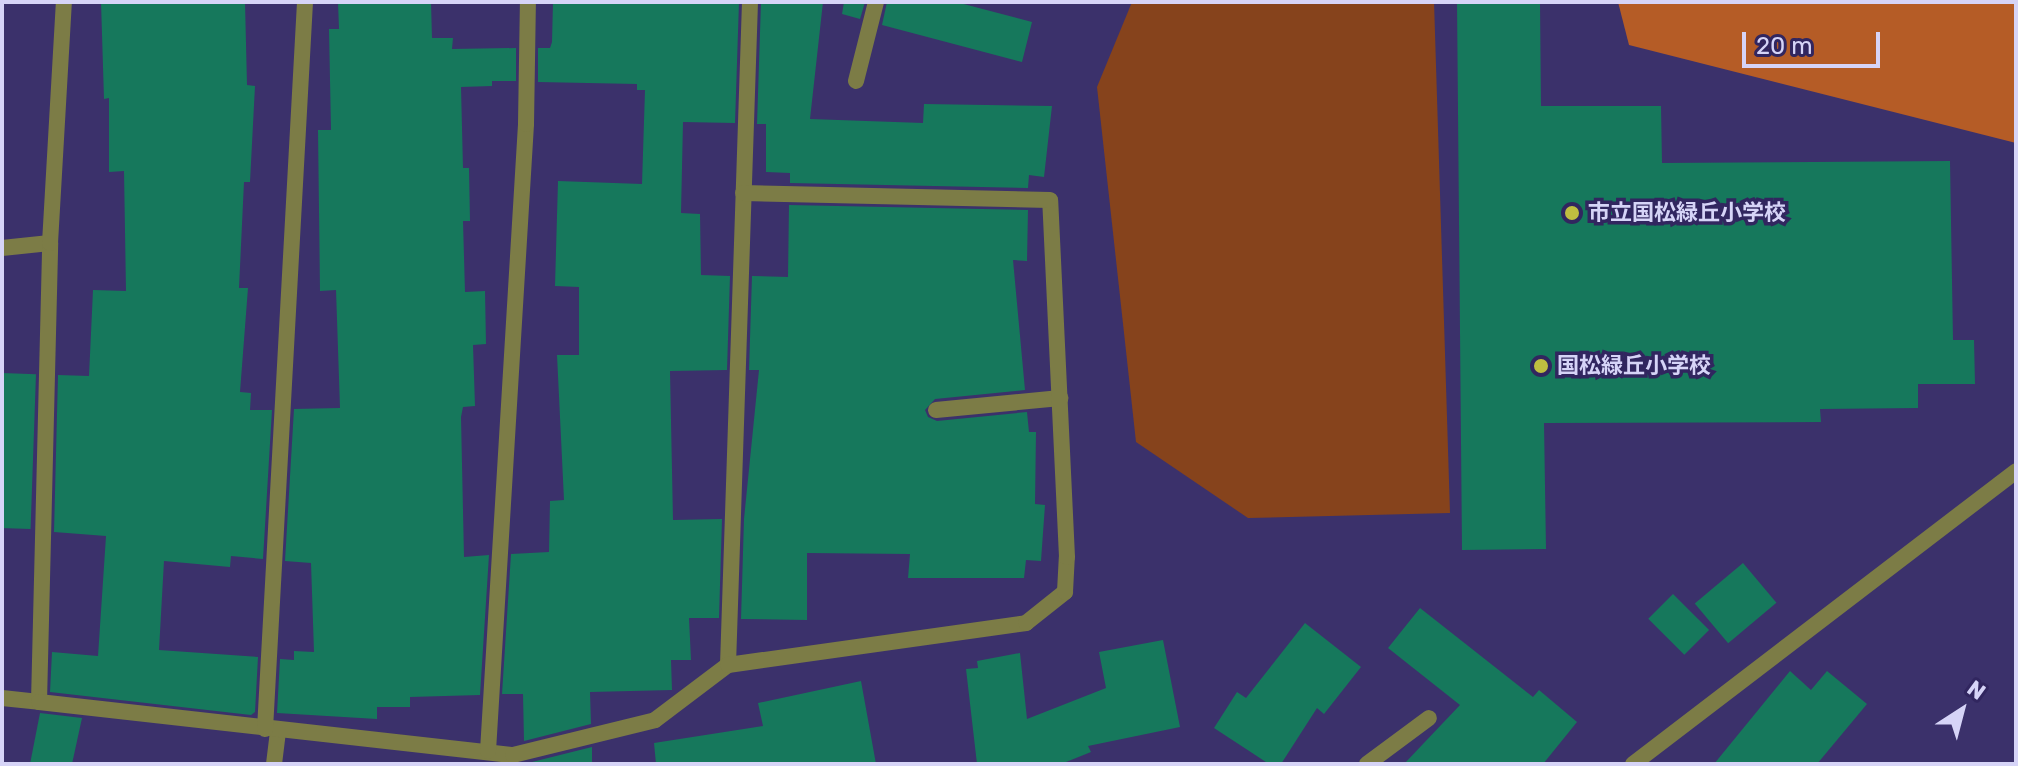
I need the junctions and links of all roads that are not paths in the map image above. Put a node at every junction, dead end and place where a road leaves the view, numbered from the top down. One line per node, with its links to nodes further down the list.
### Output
1 (64, 2): 8 (street)
2 (305, 2): 18 (street)
3 (528, 2): 19 (street)
4 (750, 2): 7 (street)
5 (876, 2): 6 (street)
6 (856, 81)
7 (743, 193): 10 (street); 13 (street)
8 (50, 243): 9 (street); 15 (street)
9 (2, 248)
10 (1060, 398): 11 (street); 13 (street)
11 (936, 410)
12 (2016, 471): 23 (street)
13 (728, 665): 20 (street)
14 (7, 698): 15 (street); 16 (street)
15 (39, 702): 18 (street)
16 (2, 715)
17 (1429, 718): 22 (street)
18 (272, 730): 19 (street); 21 (street)
19 (488, 751): 20 (street)
20 (513, 759)
21 (274, 764)
22 (1367, 764)
23 (1633, 764)

